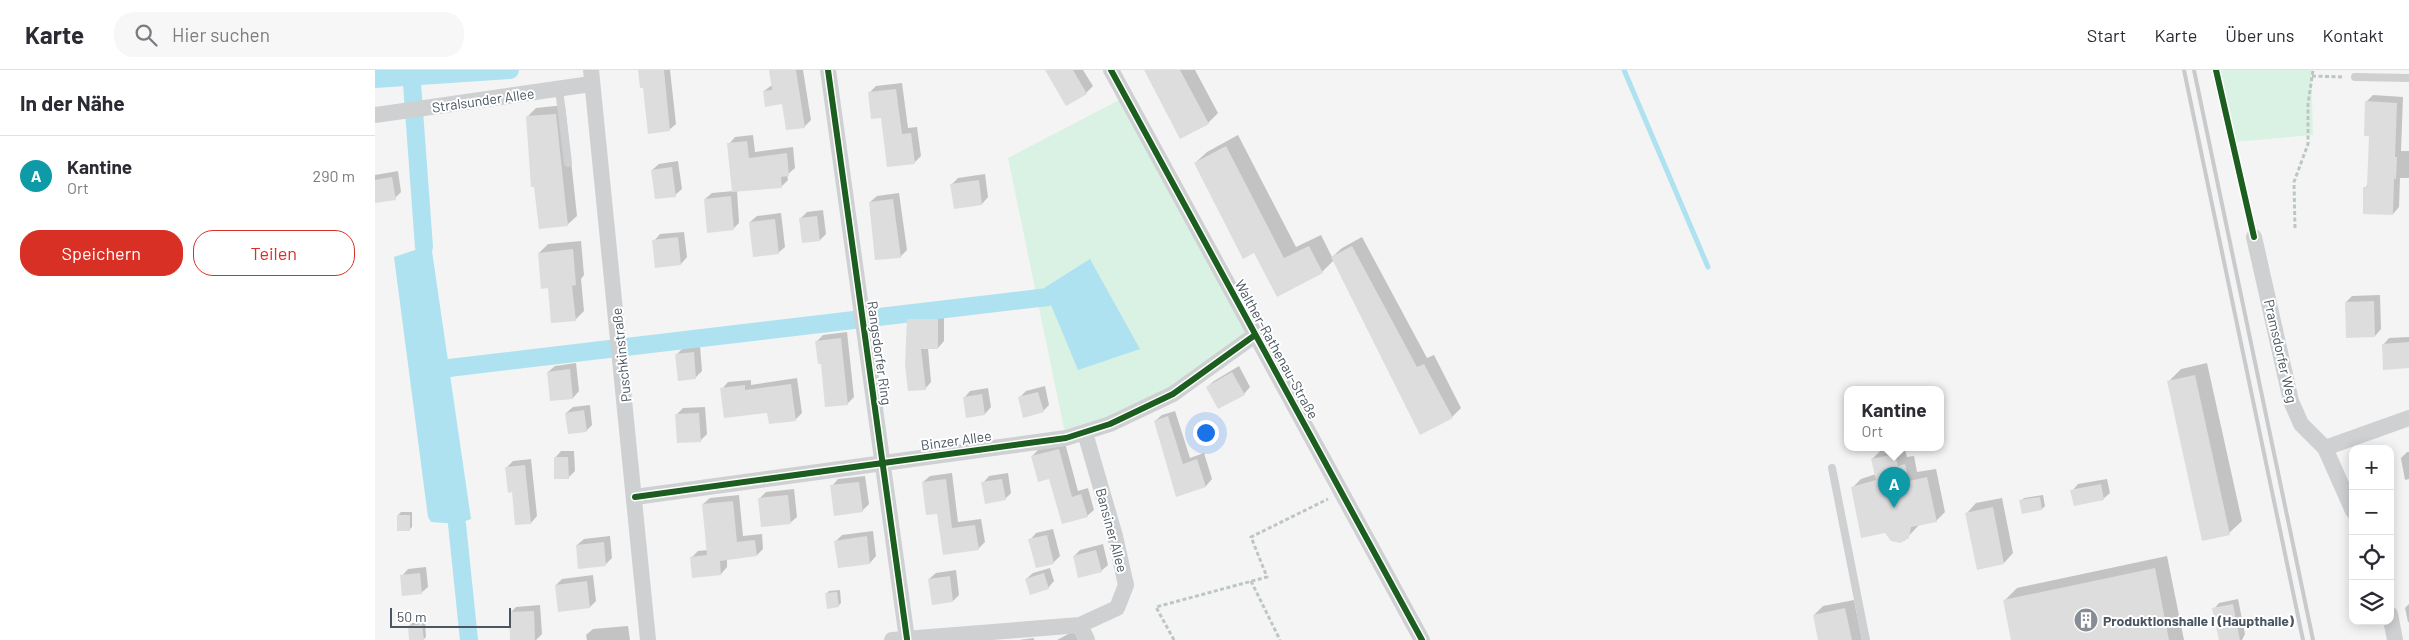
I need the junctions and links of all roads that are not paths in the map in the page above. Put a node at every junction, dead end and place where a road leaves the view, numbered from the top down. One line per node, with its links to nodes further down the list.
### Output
1 (828, 70): 14 (street, Rangsdorfer Ring)
2 (1111, 70): 10 (street, Walther-Rathenau-Straße)
3 (591, 77): 6 (street, Stralsunder Allee); 16 (street, Puschkinstraße)
4 (2355, 77): 5 (lane)
5 (2409, 78)
6 (559, 89): 7 (street, Stralsunder Allee); 8 (lane)
7 (375, 115)
8 (568, 163)
9 (2254, 237): 13 (street, Pramsdorfer Weg)
10 (1255, 335): 12 (street, Binzer Allee); 24 (street, Walther-Rathenau-Straße)
11 (2409, 418): 13 (street)
12 (1085, 433): 14 (street, Binzer Allee); 18 (street, Bansiner Allee)
13 (2325, 448): 17 (street, Pramsdorfer Weg)
14 (882, 463): 16 (street, Binzer Allee); 21 (street, Rangsdorfer Ring)
15 (1832, 468): 25 (lane)
16 (635, 497): 22 (street, Puschkinstraße)
17 (2349, 501)
18 (1080, 625): 20 (street, Bansiner Allee); 23 (street)
19 (2392, 625): 26 (street)
20 (983, 636): 21 (street, Bansiner Allee)
21 (899, 639)
22 (648, 640)
23 (1087, 640)
24 (1421, 640)
25 (1866, 640)
26 (2395, 640)

